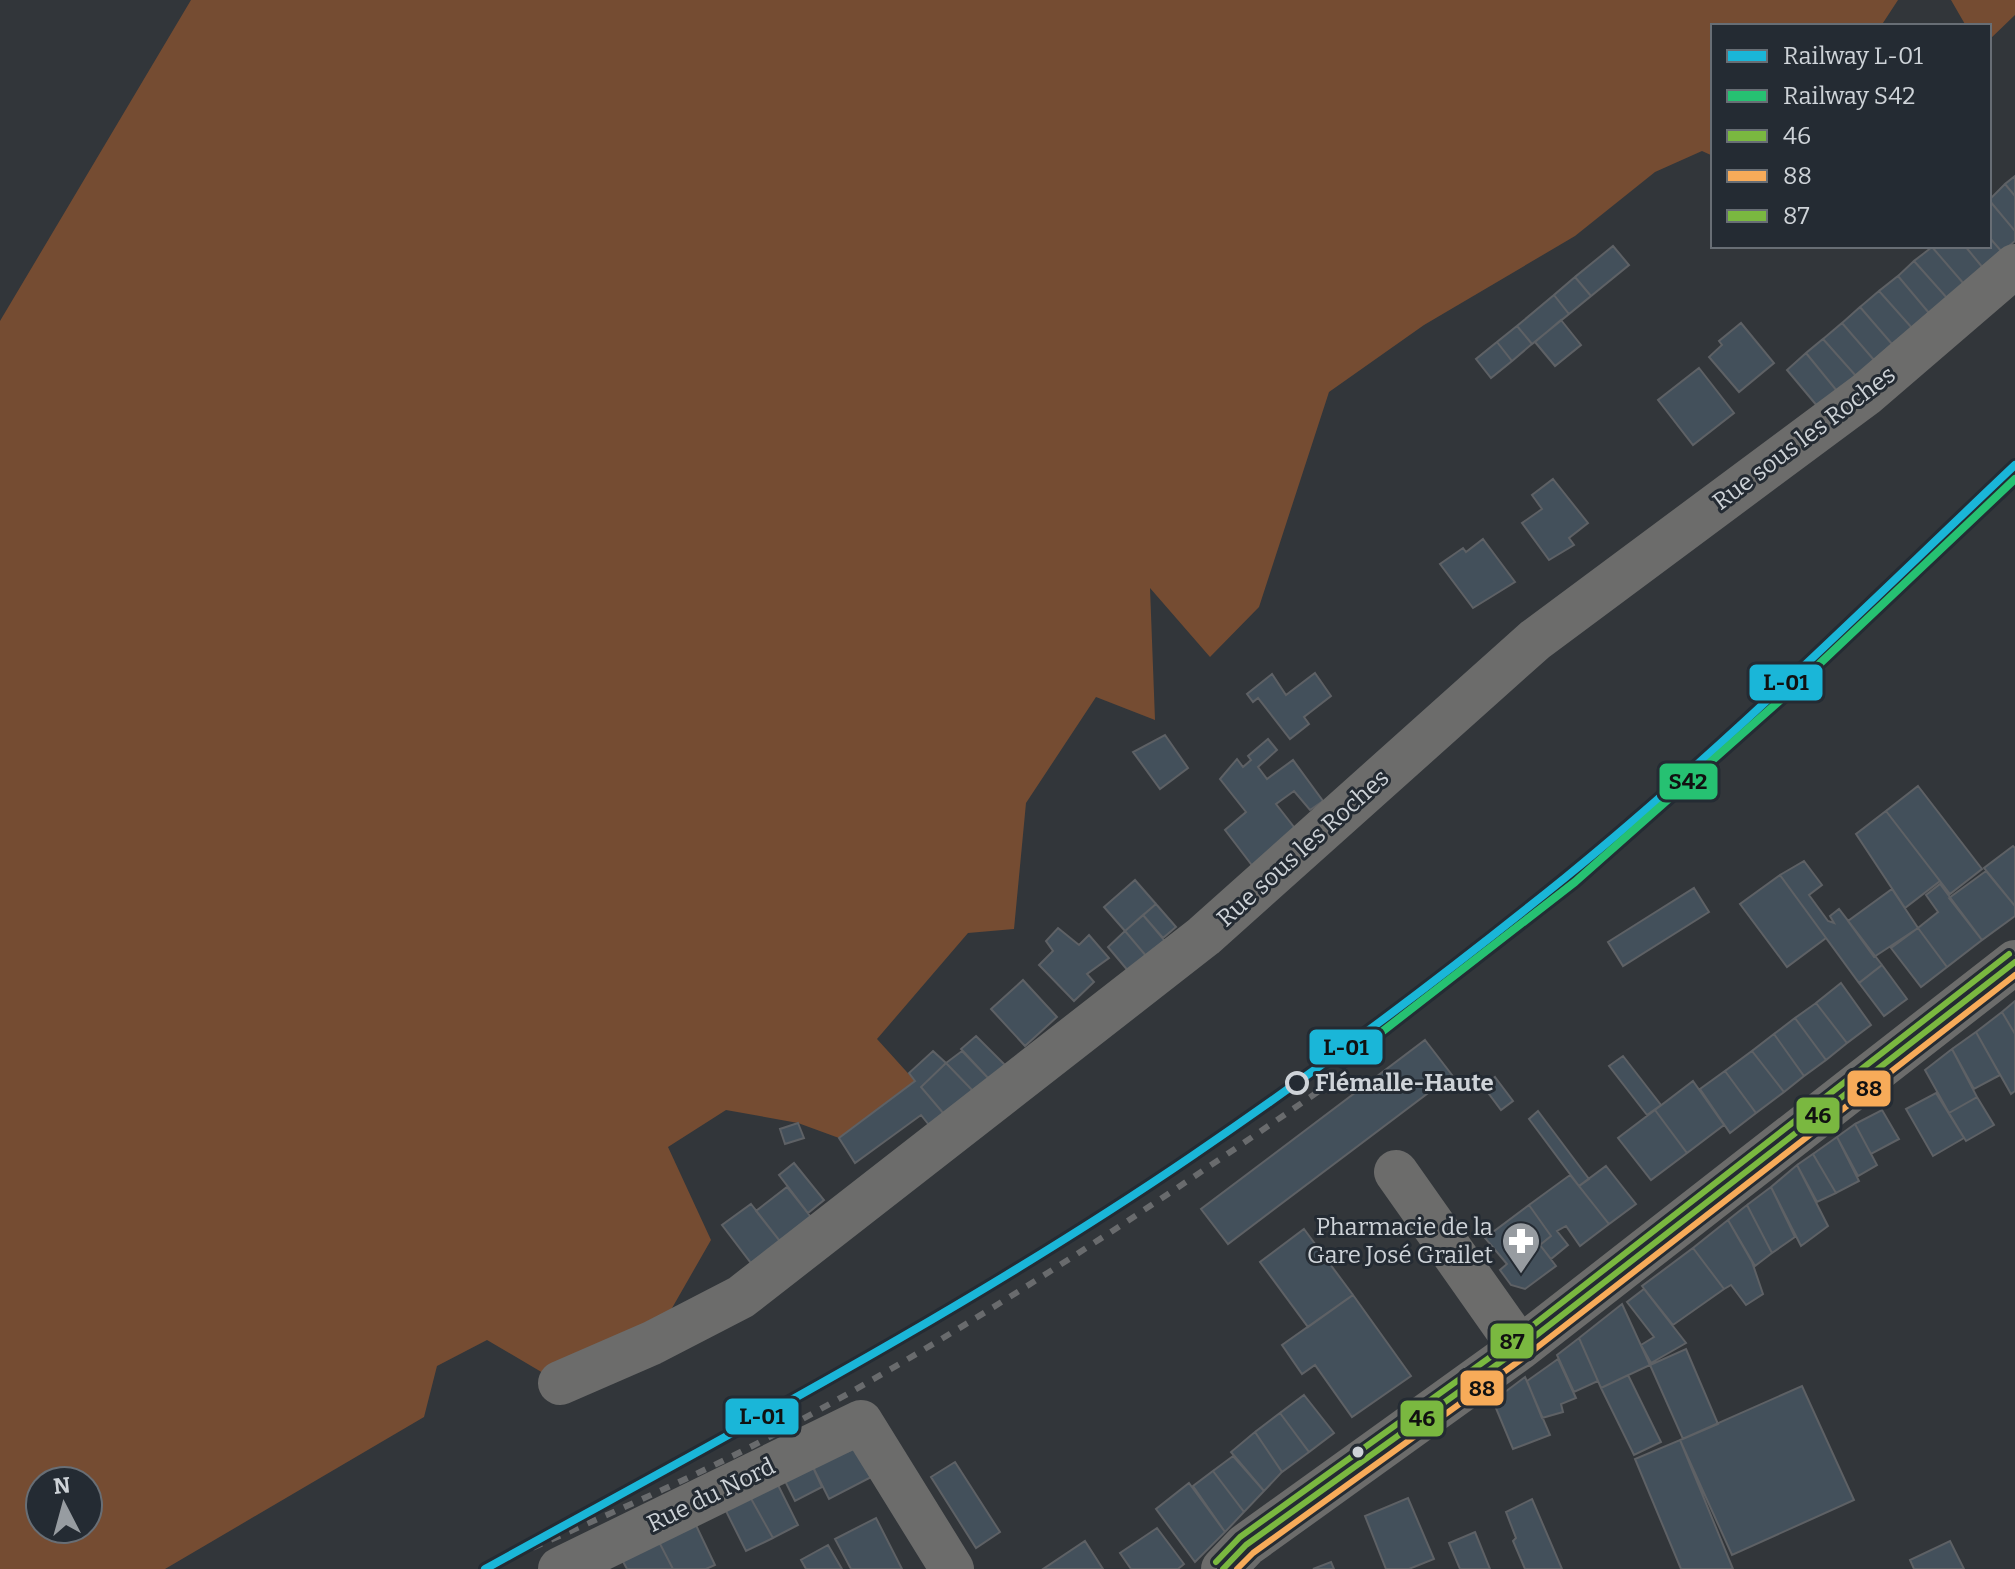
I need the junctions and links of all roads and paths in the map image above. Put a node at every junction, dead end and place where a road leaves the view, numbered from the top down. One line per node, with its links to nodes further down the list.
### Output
1 (2015, 266): 5 (street, Rue sous les Roches)
2 (2015, 962): 4 (street)
3 (1396, 1172): 4 (street)
4 (1520, 1348): 8 (street)
5 (560, 1383)
6 (560, 1569): 7 (street, Rue du Nord)
7 (952, 1569)
8 (1223, 1569)

